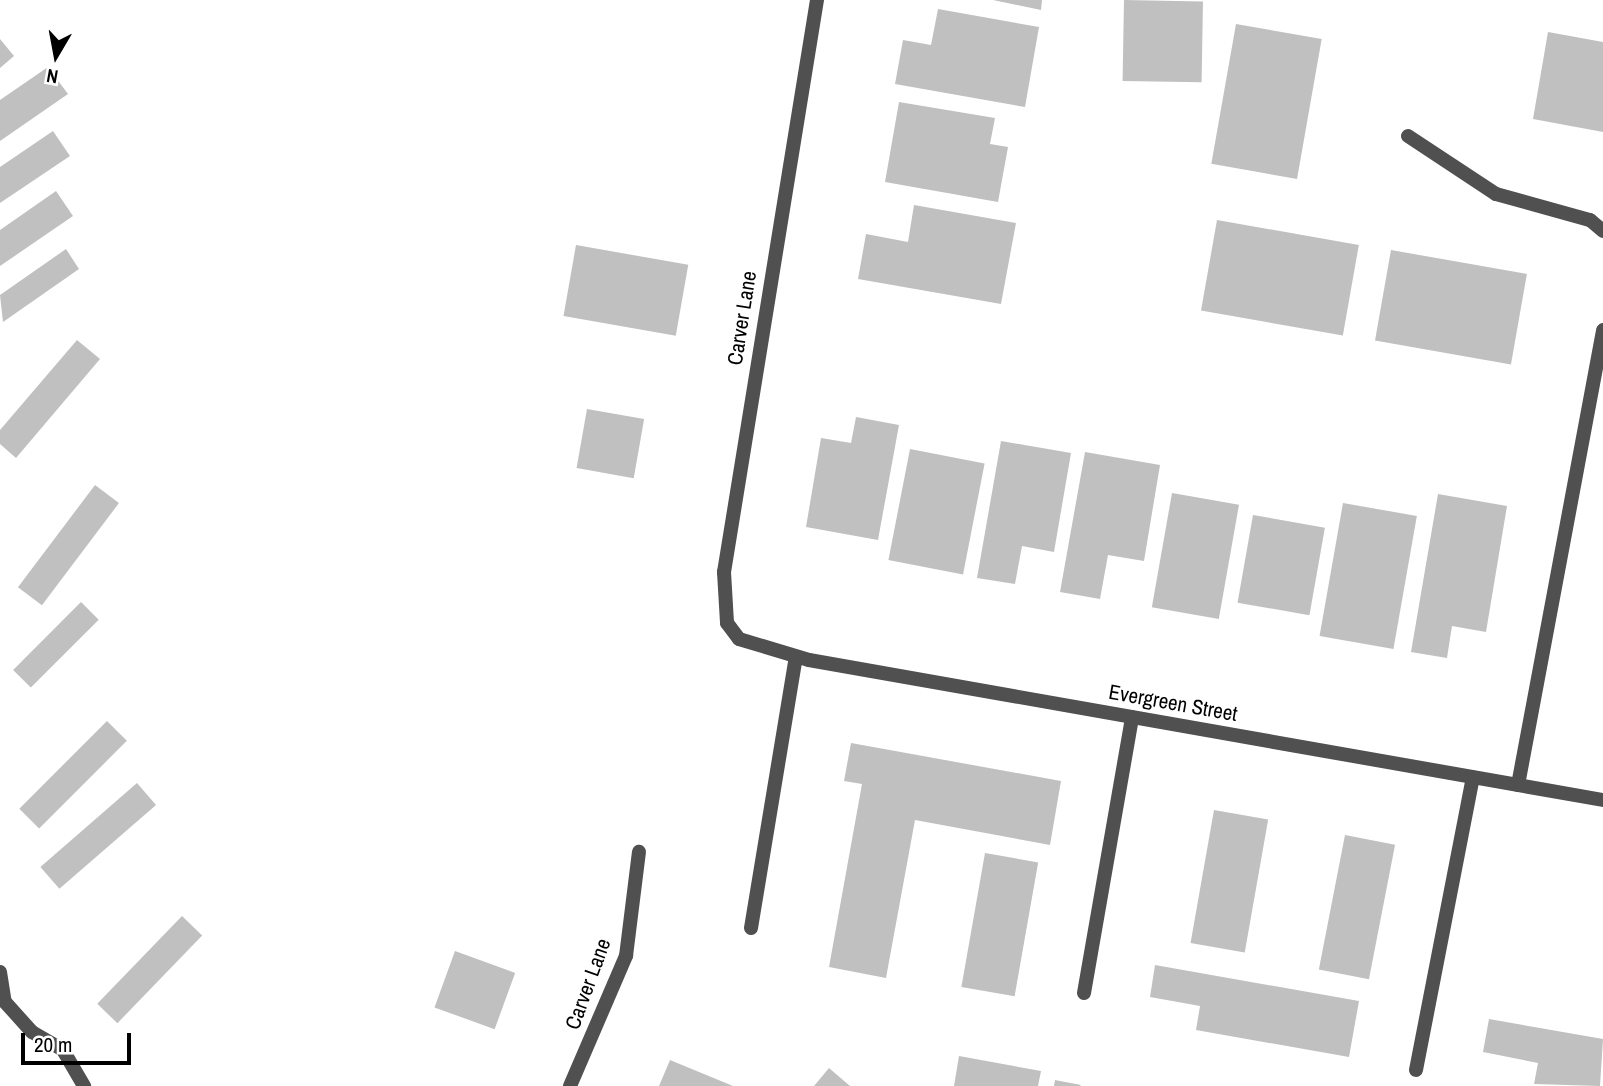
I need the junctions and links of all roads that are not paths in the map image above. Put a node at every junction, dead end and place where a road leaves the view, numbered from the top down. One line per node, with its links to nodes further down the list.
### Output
1 (817, 0): 5 (street, Carver Lane)
2 (1408, 136): 3 (street)
3 (1603, 231)
4 (1603, 330): 9 (street)
5 (739, 639): 6 (street, Evergreen Street)
6 (796, 657): 7 (street, Evergreen Street); 12 (street)
7 (1132, 718): 8 (street, Evergreen Street); 14 (street)
8 (1473, 777): 9 (street, Evergreen Street); 15 (street)
9 (1518, 785): 10 (street, Evergreen Street)
10 (1603, 800)
11 (639, 852): 17 (street, Carver Lane)
12 (751, 928)
13 (0, 972): 16 (street)
14 (1084, 993)
15 (1416, 1070)
16 (83, 1086)
17 (570, 1086)

